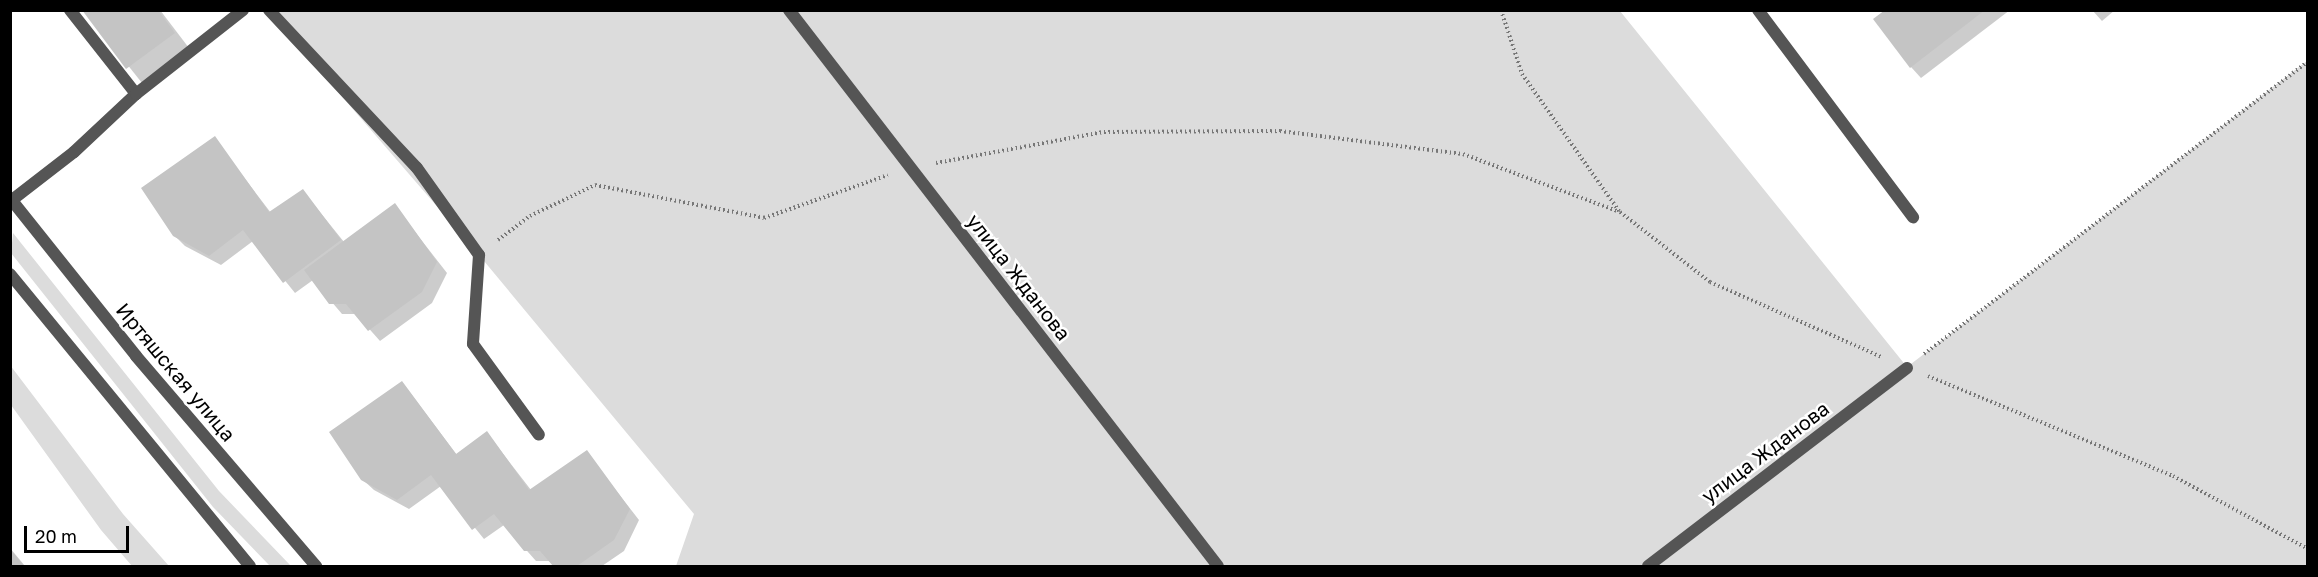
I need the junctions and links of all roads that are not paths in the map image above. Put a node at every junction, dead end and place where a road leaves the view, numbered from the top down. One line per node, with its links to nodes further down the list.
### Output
1 (70, 10): 6 (street)
2 (243, 10): 6 (street)
3 (269, 10): 11 (street)
4 (789, 10): 14 (street, улица Жданова)
5 (1758, 10): 8 (street)
6 (136, 94): 7 (street)
7 (11, 200): 13 (street, Иртяшская улица)
8 (1913, 217)
9 (10, 274): 12 (street)
10 (1907, 368): 15 (street, улица Жданова)
11 (539, 435)
12 (250, 567)
13 (316, 567)
14 (1218, 567)
15 (1648, 567)

